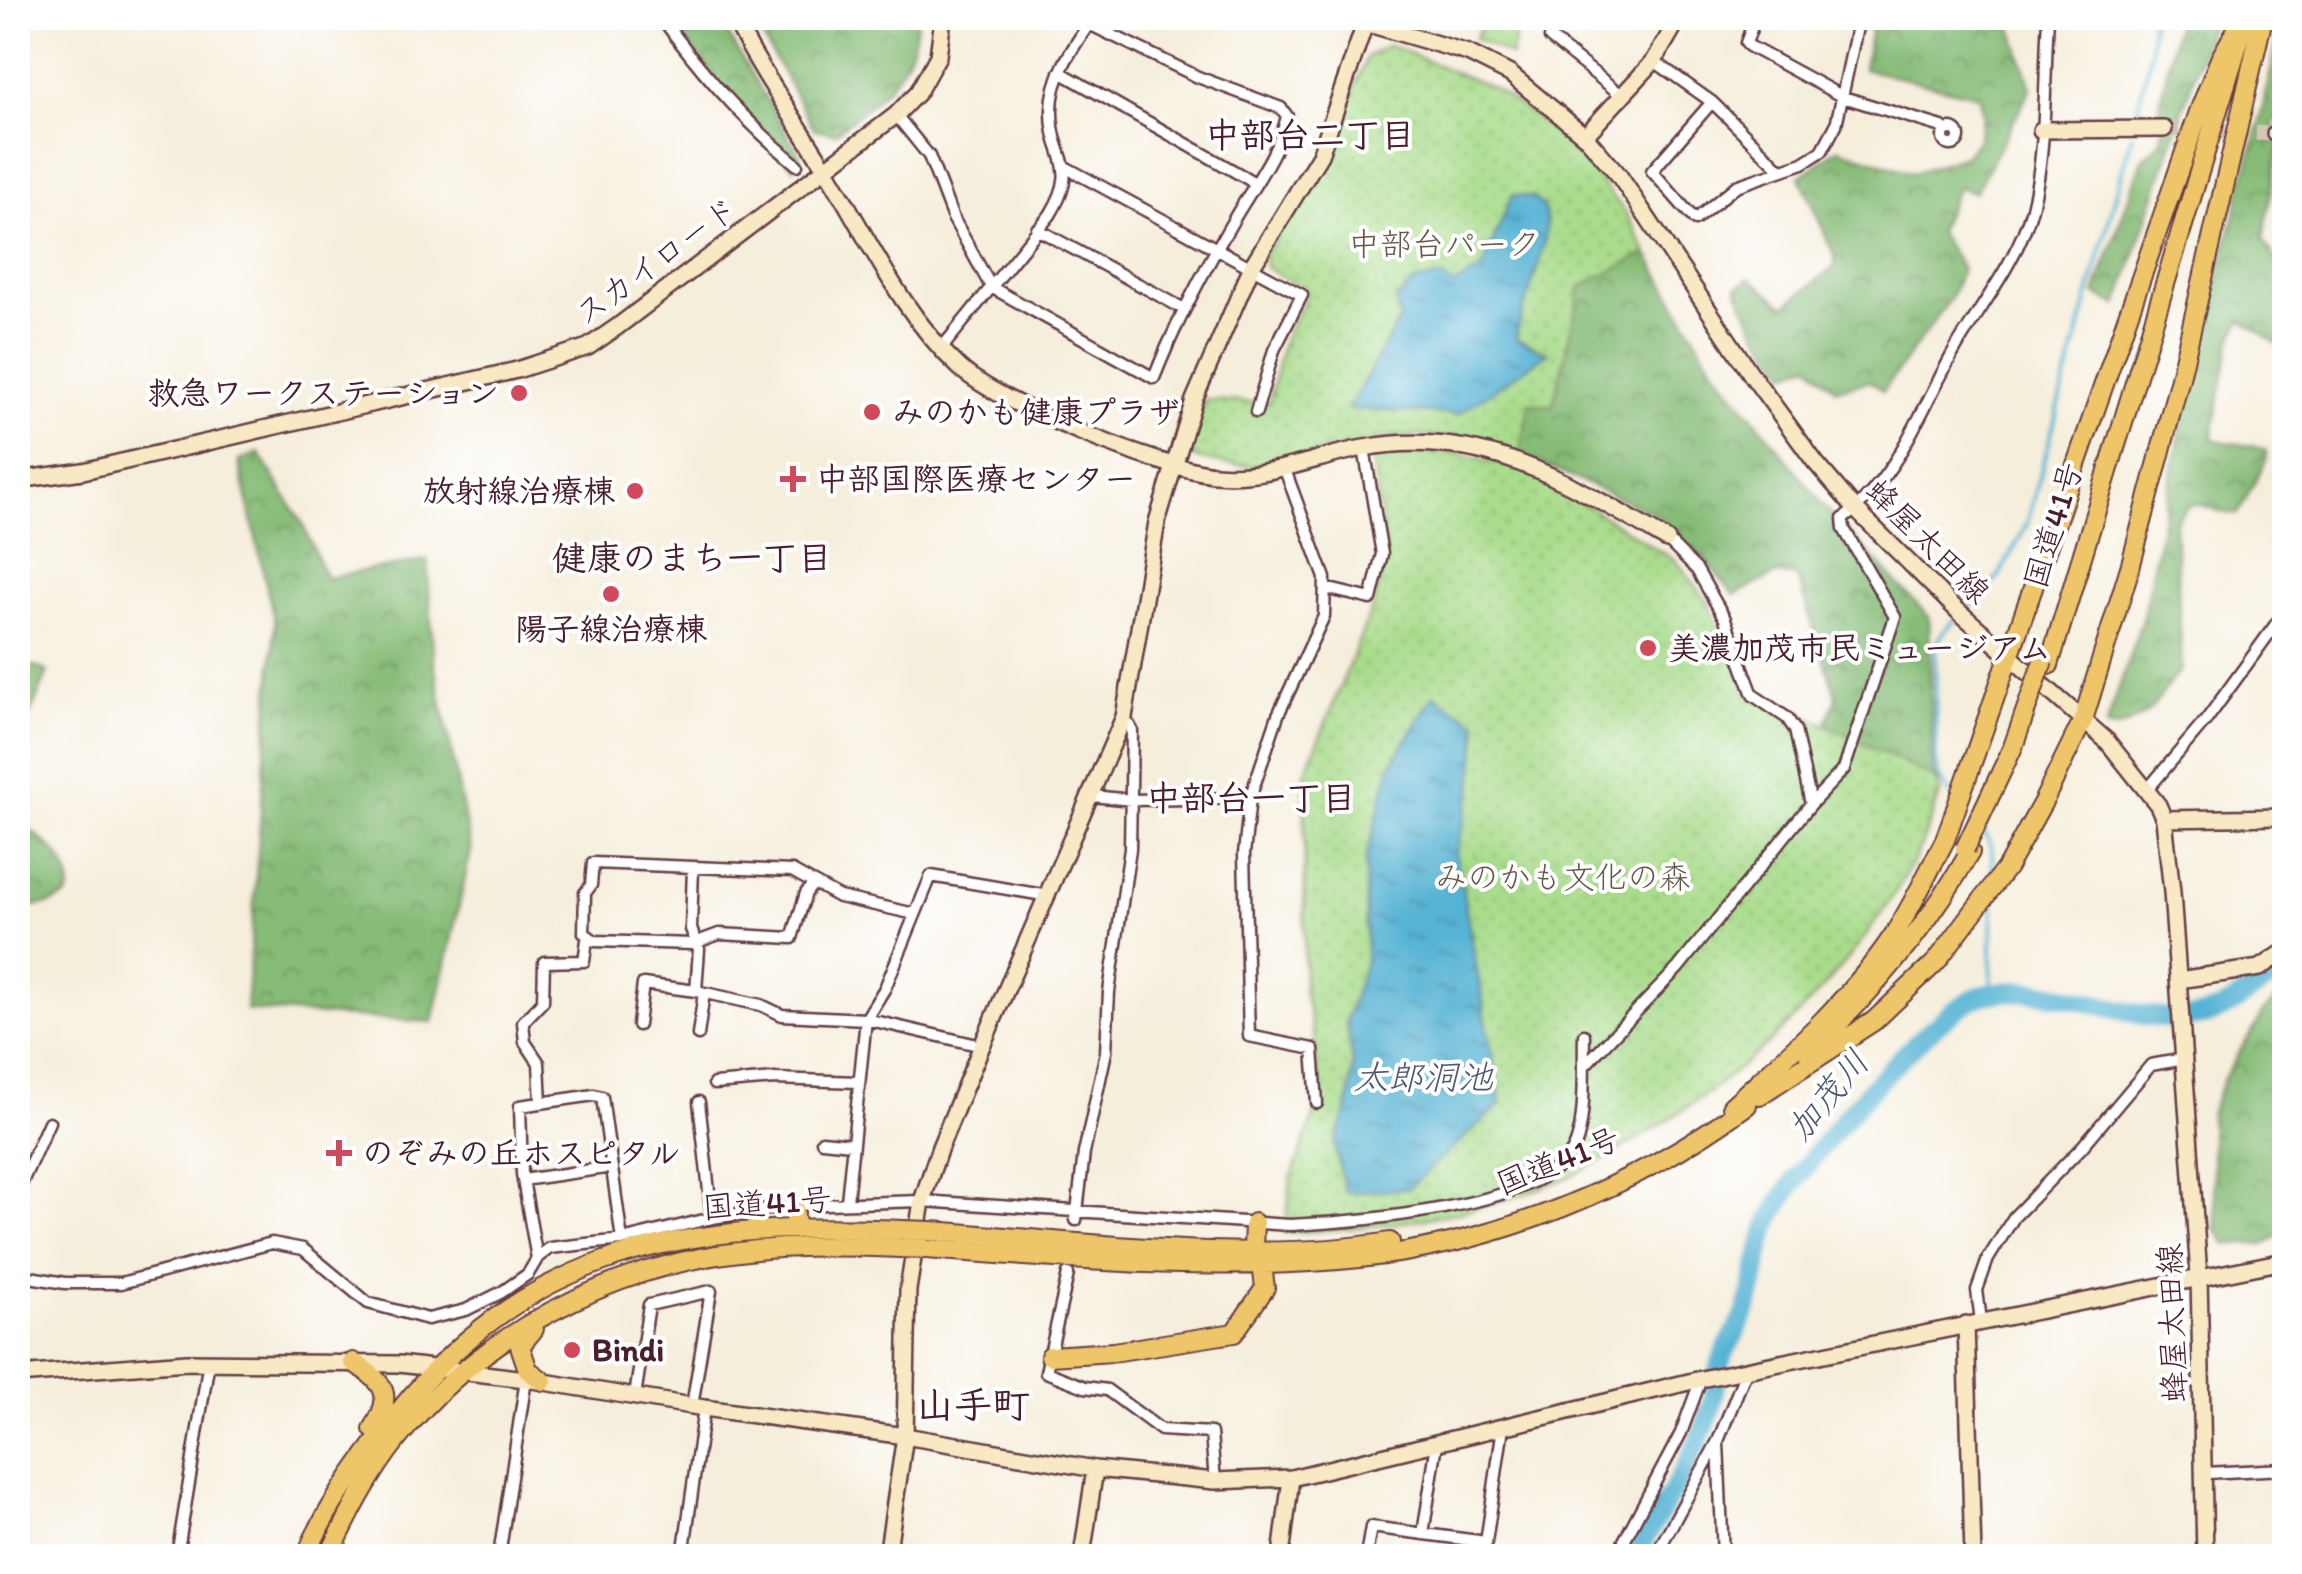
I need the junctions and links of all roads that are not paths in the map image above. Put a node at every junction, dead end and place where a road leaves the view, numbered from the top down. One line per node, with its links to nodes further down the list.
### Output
1 (662, 18): 24 (street)
2 (734, 18): 27 (street)
3 (943, 18): 19 (street, スカイロード)
4 (1348, 18): 11 (street, 蜂屋太田線)
5 (1557, 18): 16 (street)
6 (1679, 18): 14 (street)
7 (1754, 18): 17 (street)
8 (1859, 18): 17 (street)
9 (2048, 18): 20 (street)
10 (2263, 18): 46 (highway)
11 (1366, 20): 23 (street, 蜂屋太田線); 31 (street)
12 (1085, 21): 15 (street); 28 (street)
13 (2241, 21): 44 (highway); 54 (highway, 国道41号, bridge)
14 (1654, 61): 16 (street); 18 (street)
15 (1060, 72): 25 (street); 28 (street)
16 (1624, 97): 23 (street)
17 (1843, 97): 22 (street); 26 (street)
18 (1712, 102): 26 (street); 26 (street)
19 (896, 115): 27 (street, スカイロード); 32 (street)
20 (2041, 130): 21 (street); 40 (street)
21 (2164, 130)
22 (1946, 131)
23 (1585, 136): 40 (street, 蜂屋太田線)
24 (797, 164)
25 (1067, 168): 29 (street); 30 (street)
26 (1780, 169)
27 (827, 171): 34 (street); 39 (street, スカイロード)
28 (1255, 183): 30 (street)
29 (1037, 230): 32 (street); 33 (street)
30 (1218, 247): 31 (street); 33 (street)
31 (1252, 266): 35 (street); 37 (street)
32 (992, 287): 33 (street); 34 (street)
33 (1184, 309)
34 (941, 348): 37 (street)
35 (1256, 412)
36 (1364, 448): 38 (street); 41 (street); 42 (street)
37 (1174, 466): 38 (street); 45 (street)
38 (1285, 470): 42 (street)
39 (18, 480)
40 (1856, 510): 44 (street, 蜂屋太田線); 51 (street)
41 (1667, 540): 51 (street)
42 (1325, 588): 49 (street)
43 (2284, 613): 47 (street)
44 (2010, 656): 46 (street, 蜂屋太田線); 77 (highway)
45 (1124, 717): 48 (street); 50 (street)
46 (2083, 720): 47 (street, 蜂屋太田線); 73 (highway)
47 (2147, 790): 53 (street, 蜂屋太田線)
48 (1092, 796): 50 (street); 57 (street)
49 (1250, 798): 50 (street); 76 (street)
50 (1132, 800): 87 (street)
51 (1811, 804): 70 (street)
52 (2284, 817): 53 (street)
53 (2164, 819): 62 (street, 蜂屋太田線)
54 (1967, 851): 73 (highway, 国道41号); 77 (highway, 国道41号)
55 (693, 866): 56 (street); 59 (street); 60 (street)
56 (814, 884): 58 (street); 60 (street)
57 (1049, 896): 58 (street); 68 (street)
58 (915, 914): 64 (street)
59 (590, 938): 60 (street); 74 (street)
60 (698, 941): 63 (street)
61 (2284, 952): 62 (street)
62 (2178, 980): 69 (street, 蜂屋太田線)
63 (701, 992): 64 (street); 65 (street); 66 (street)
64 (866, 1019): 68 (street); 71 (street)
65 (638, 1026)
66 (698, 1035)
67 (1584, 1036): 70 (street)
68 (982, 1046): 85 (street)
69 (2184, 1059): 98 (street, 蜂屋太田線); 100 (street)
70 (1582, 1067): 89 (street)
71 (858, 1082): 72 (street); 80 (street)
72 (714, 1084)
73 (1760, 1096): 93 (highway, 国道41号)
74 (541, 1102): 81 (street); 82 (street)
75 (700, 1102): 88 (street)
76 (1317, 1104)
77 (1732, 1106): 93 (highway, 国道41号)
78 (49, 1122): 83 (street)
79 (822, 1141): 80 (street)
80 (852, 1144): 84 (street)
81 (612, 1167): 82 (street); 92 (street)
82 (523, 1180): 94 (street)
83 (18, 1191)
84 (847, 1201): 85 (street); 86 (street)
85 (922, 1201): 87 (street); 113 (street)
86 (794, 1205): 88 (street); 90 (highway)
87 (1076, 1214): 89 (street)
88 (712, 1218): 92 (street)
89 (1254, 1223): 93 (highway)
90 (796, 1227): 91 (highway, 国道41号); 104 (highway, 国道41号)
91 (902, 1239): 93 (highway, 国道41号, bridge); 99 (highway, 国道41号)
92 (622, 1240): 94 (street)
93 (1258, 1257): 101 (highway)
94 (537, 1259): 97 (street)
95 (2284, 1261): 98 (street)
96 (1068, 1274): 101 (street)
97 (18, 1275)
98 (2199, 1276): 100 (street); 119 (street, 蜂屋太田線)
99 (580, 1298): 106 (highway, 国道41号); 108 (highway)
100 (1974, 1322): 105 (street); 137 (street)
101 (1050, 1356): 121 (street)
102 (209, 1361): 103 (street); 107 (street); 124 (street)
103 (353, 1362): 104 (street); 118 (highway)
104 (437, 1368): 106 (street); 118 (highway, 国道41号)
105 (1747, 1369): 109 (street); 114 (street)
106 (465, 1371): 108 (street); 126 (highway, 国道41号)
107 (18, 1375)
108 (534, 1380): 110 (street); 127 (street)
109 (1701, 1380): 112 (street); 134 (street)
110 (636, 1396): 111 (street); 111 (street)
111 (698, 1407): 113 (street); 128 (street)
112 (1503, 1427): 115 (street); 123 (street)
113 (906, 1436): 116 (street); 129 (street)
114 (1718, 1441): 135 (street); 136 (street)
115 (1437, 1443): 120 (street); 122 (street)
116 (1095, 1468): 121 (street); 130 (street)
117 (2284, 1468): 119 (street)
118 (355, 1470): 125 (highway, 国道41号)
119 (2205, 1473): 138 (street, 蜂屋太田線)
120 (1291, 1478): 121 (street); 131 (street)
121 (1215, 1481)
122 (1423, 1534): 123 (street); 132 (street)
123 (1486, 1542): 133 (street)
124 (177, 1556)
125 (306, 1556)
126 (329, 1556)
127 (499, 1556)
128 (683, 1556)
129 (887, 1556)
130 (1082, 1556)
131 (1280, 1556)
132 (1366, 1556)
133 (1484, 1556)
134 (1616, 1556)
135 (1655, 1556)
136 (1722, 1556)
137 (1973, 1556)
138 (2205, 1556)

